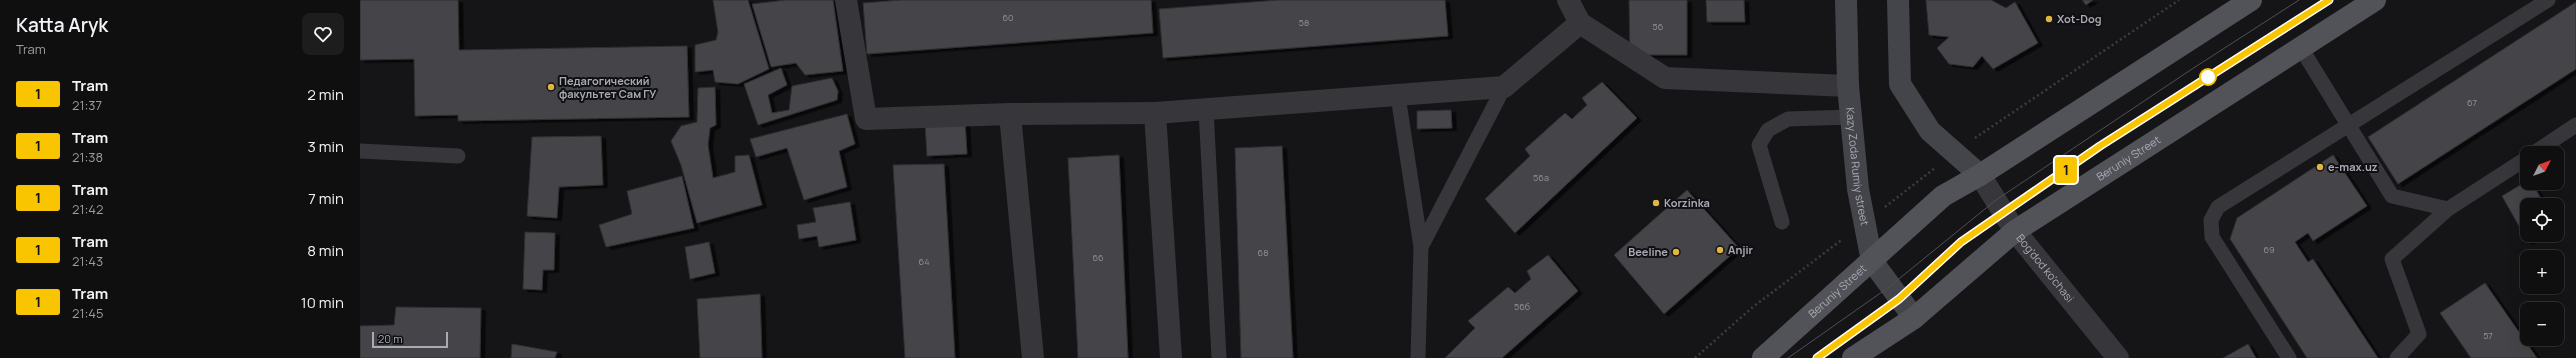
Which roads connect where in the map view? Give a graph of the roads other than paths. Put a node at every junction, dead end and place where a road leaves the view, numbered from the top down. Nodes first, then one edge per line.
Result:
1 (846, 0) edge
2 (1568, 0) edge
3 (1846, 0) edge
4 (1898, 0) edge
5 (2251, 0) edge
6 (2375, 0) edge
7 (2548, 0) edge
8 (1580, 23) junction
9 (2301, 48) junction
10 (1848, 86) junction
11 (1504, 87) junction
12 (1398, 96) junction
13 (1206, 109) junction
14 (1155, 113) junction
15 (1010, 114) junction
16 (1852, 117) junction
17 (2576, 125) edge
18 (2349, 126) junction
19 (2544, 146) edge
20 (360, 151) edge
21 (458, 156) dead end
22 (2520, 163) edge
23 (1980, 174) junction
24 (2448, 209) junction
25 (1782, 222) dead end
26 (2016, 231) junction
27 (1421, 247) junction
28 (1872, 261) junction
29 (1914, 318) junction
30 (1033, 358) edge
31 (1171, 358) edge
32 (1219, 358) edge
33 (1418, 358) edge
34 (1764, 358) edge
35 (1854, 358) edge
36 (2118, 358) edge
37 (2289, 358) edge
38 (2397, 358) edge

1 - 15 street
2 - 8 street
3 - 10 street, Kazy Zoda Rumiy street
4 - 23 street
5 - 23 main road, Beruniy Street
6 - 9 main road, Beruniy Street
7 - 18 lane
8 - 10 street
8 - 11 street
9 - 18 lane
9 - 26 main road, Beruniy Street
10 - 16 street, Kazy Zoda Rumiy street
11 - 12 street
11 - 27 lane
12 - 13 street
12 - 27 lane
13 - 14 street
13 - 32 lane
14 - 15 street
14 - 31 street
15 - 30 street
16 - 25 lane
16 - 28 street, Kazy Zoda Rumiy street
17 - 19 lane
18 - 24 lane
18 - 37 lane
20 - 21 lane
22 - 24 lane
23 - 26 street, Bog'dod ko'chasi
23 - 28 main road, Beruniy Street
24 - 38 lane
26 - 29 main road, Beruniy Street
26 - 36 street, Bog'dod ko'chasi
27 - 33 lane
28 - 29 street, Kazy Zoda Rumiy street
28 - 34 main road, Beruniy Street
29 - 35 main road, Beruniy Street

